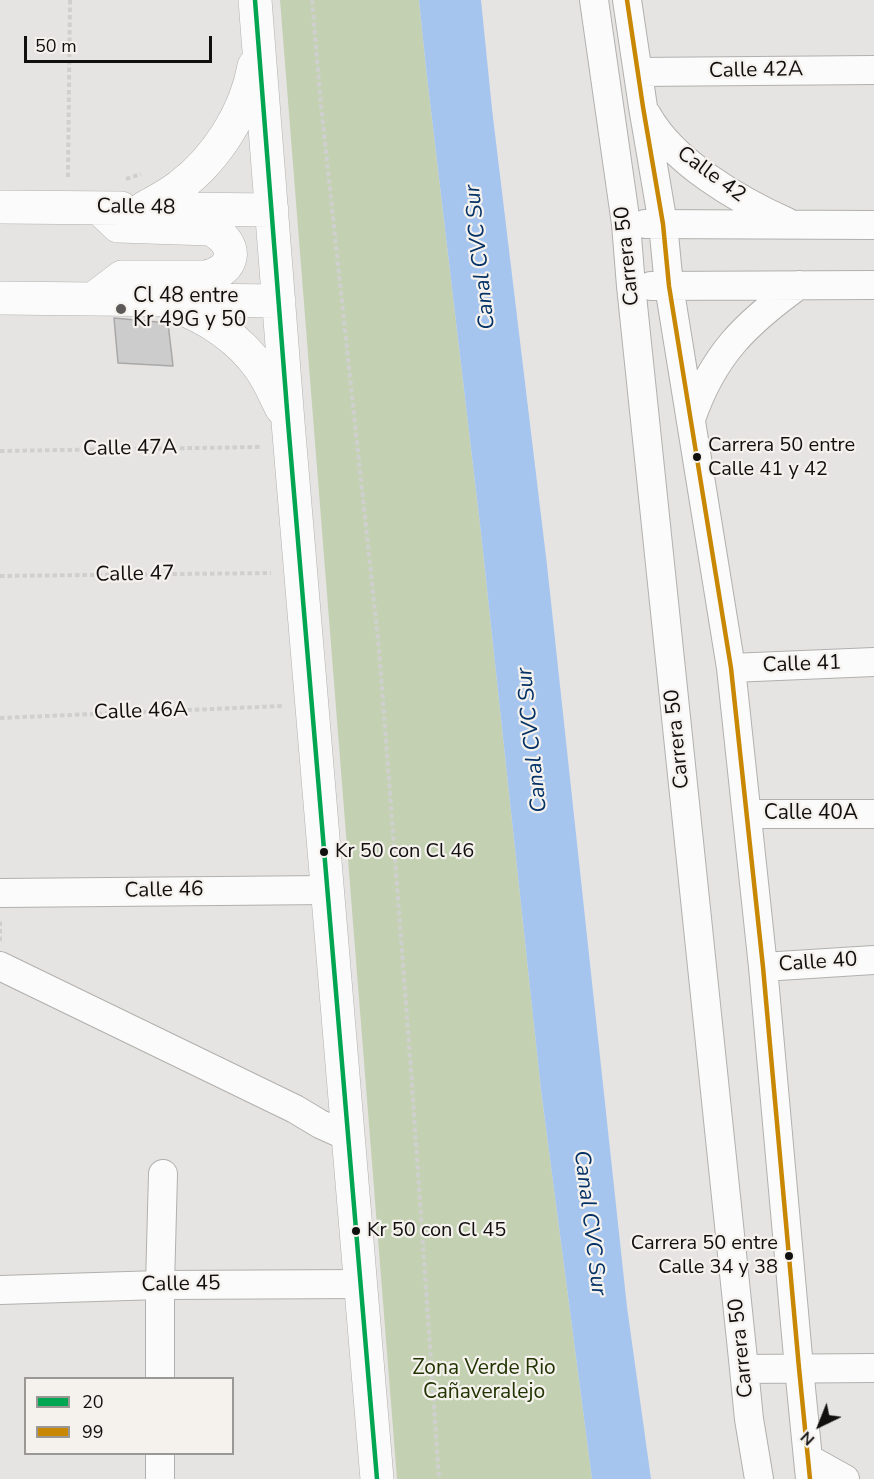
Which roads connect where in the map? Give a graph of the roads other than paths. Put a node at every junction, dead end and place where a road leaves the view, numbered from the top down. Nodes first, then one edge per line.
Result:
1 (255, 0) edge
2 (594, 0) edge
3 (627, 0) edge
4 (259, 41) junction
5 (874, 70) edge
6 (638, 72) junction
7 (643, 107) junction
8 (0, 207) edge
9 (99, 208) junction
10 (144, 208) junction
11 (272, 210) junction
12 (626, 224) junction
13 (663, 224) junction
14 (708, 224) junction
15 (794, 225) junction
16 (874, 225) edge
17 (799, 285) junction
18 (874, 285) edge
19 (631, 286) junction
20 (669, 286) junction
21 (710, 286) junction
22 (0, 298) edge
23 (93, 299) junction
24 (161, 300) junction
25 (279, 301) junction
26 (691, 419) junction
27 (288, 422) junction
28 (874, 662) edge
29 (731, 668) junction
30 (747, 814) junction
31 (874, 814) edge
32 (328, 890) junction
33 (0, 893) edge
34 (874, 960) edge
35 (0, 966) edge
36 (763, 967) junction
37 (349, 1137) junction
38 (163, 1174) dead end
39 (361, 1284) junction
40 (160, 1285) junction
41 (0, 1290) edge
42 (799, 1368) junction
43 (874, 1368) edge
44 (744, 1369) junction
45 (160, 1377) edge
46 (160, 1455) edge
47 (809, 1469) edge
48 (160, 1479) edge
49 (377, 1479) edge
50 (759, 1479) edge
51 (845, 1479) edge

1 - 4 street
2 - 12 street, Carrera 50
3 - 6 street, Carrera 50
4 - 10 street
4 - 11 street
5 - 6 street, Calle 42A
6 - 7 street, Carrera 50
7 - 13 street, Carrera 50
7 - 15 street, Calle 42
8 - 9 street, Calle 48
9 - 10 street, Calle 48
9 - 23 street
10 - 11 street, Calle 48
11 - 25 street
12 - 13 street, Calle 42
12 - 19 street, Carrera 50
13 - 14 street, Calle 42
13 - 20 street, Carrera 50
14 - 15 street, Calle 42
14 - 21 street
15 - 16 street, Calle 42
17 - 18 street
17 - 21 street
17 - 26 street
19 - 20 street
19 - 44 street, Carrera 50
20 - 21 street
20 - 26 street, Carrera 50
22 - 23 street
23 - 24 street
24 - 25 street
24 - 27 street
25 - 27 street
26 - 29 street, Carrera 50
27 - 32 street
28 - 29 street, Calle 41
29 - 30 street, Carrera 50
30 - 31 street, Calle 40A
30 - 36 street, Carrera 50
32 - 33 street, Calle 46
32 - 37 street
34 - 36 street, Calle 40
35 - 37 street
36 - 42 street, Carrera 50
37 - 39 street
38 - 40 street
39 - 40 street, Calle 45
39 - 49 street
40 - 41 street, Calle 45
40 - 45 street
42 - 43 street
42 - 44 street
42 - 47 street, Carrera 50
44 - 50 street, Carrera 50
46 - 48 street
47 - 51 street

